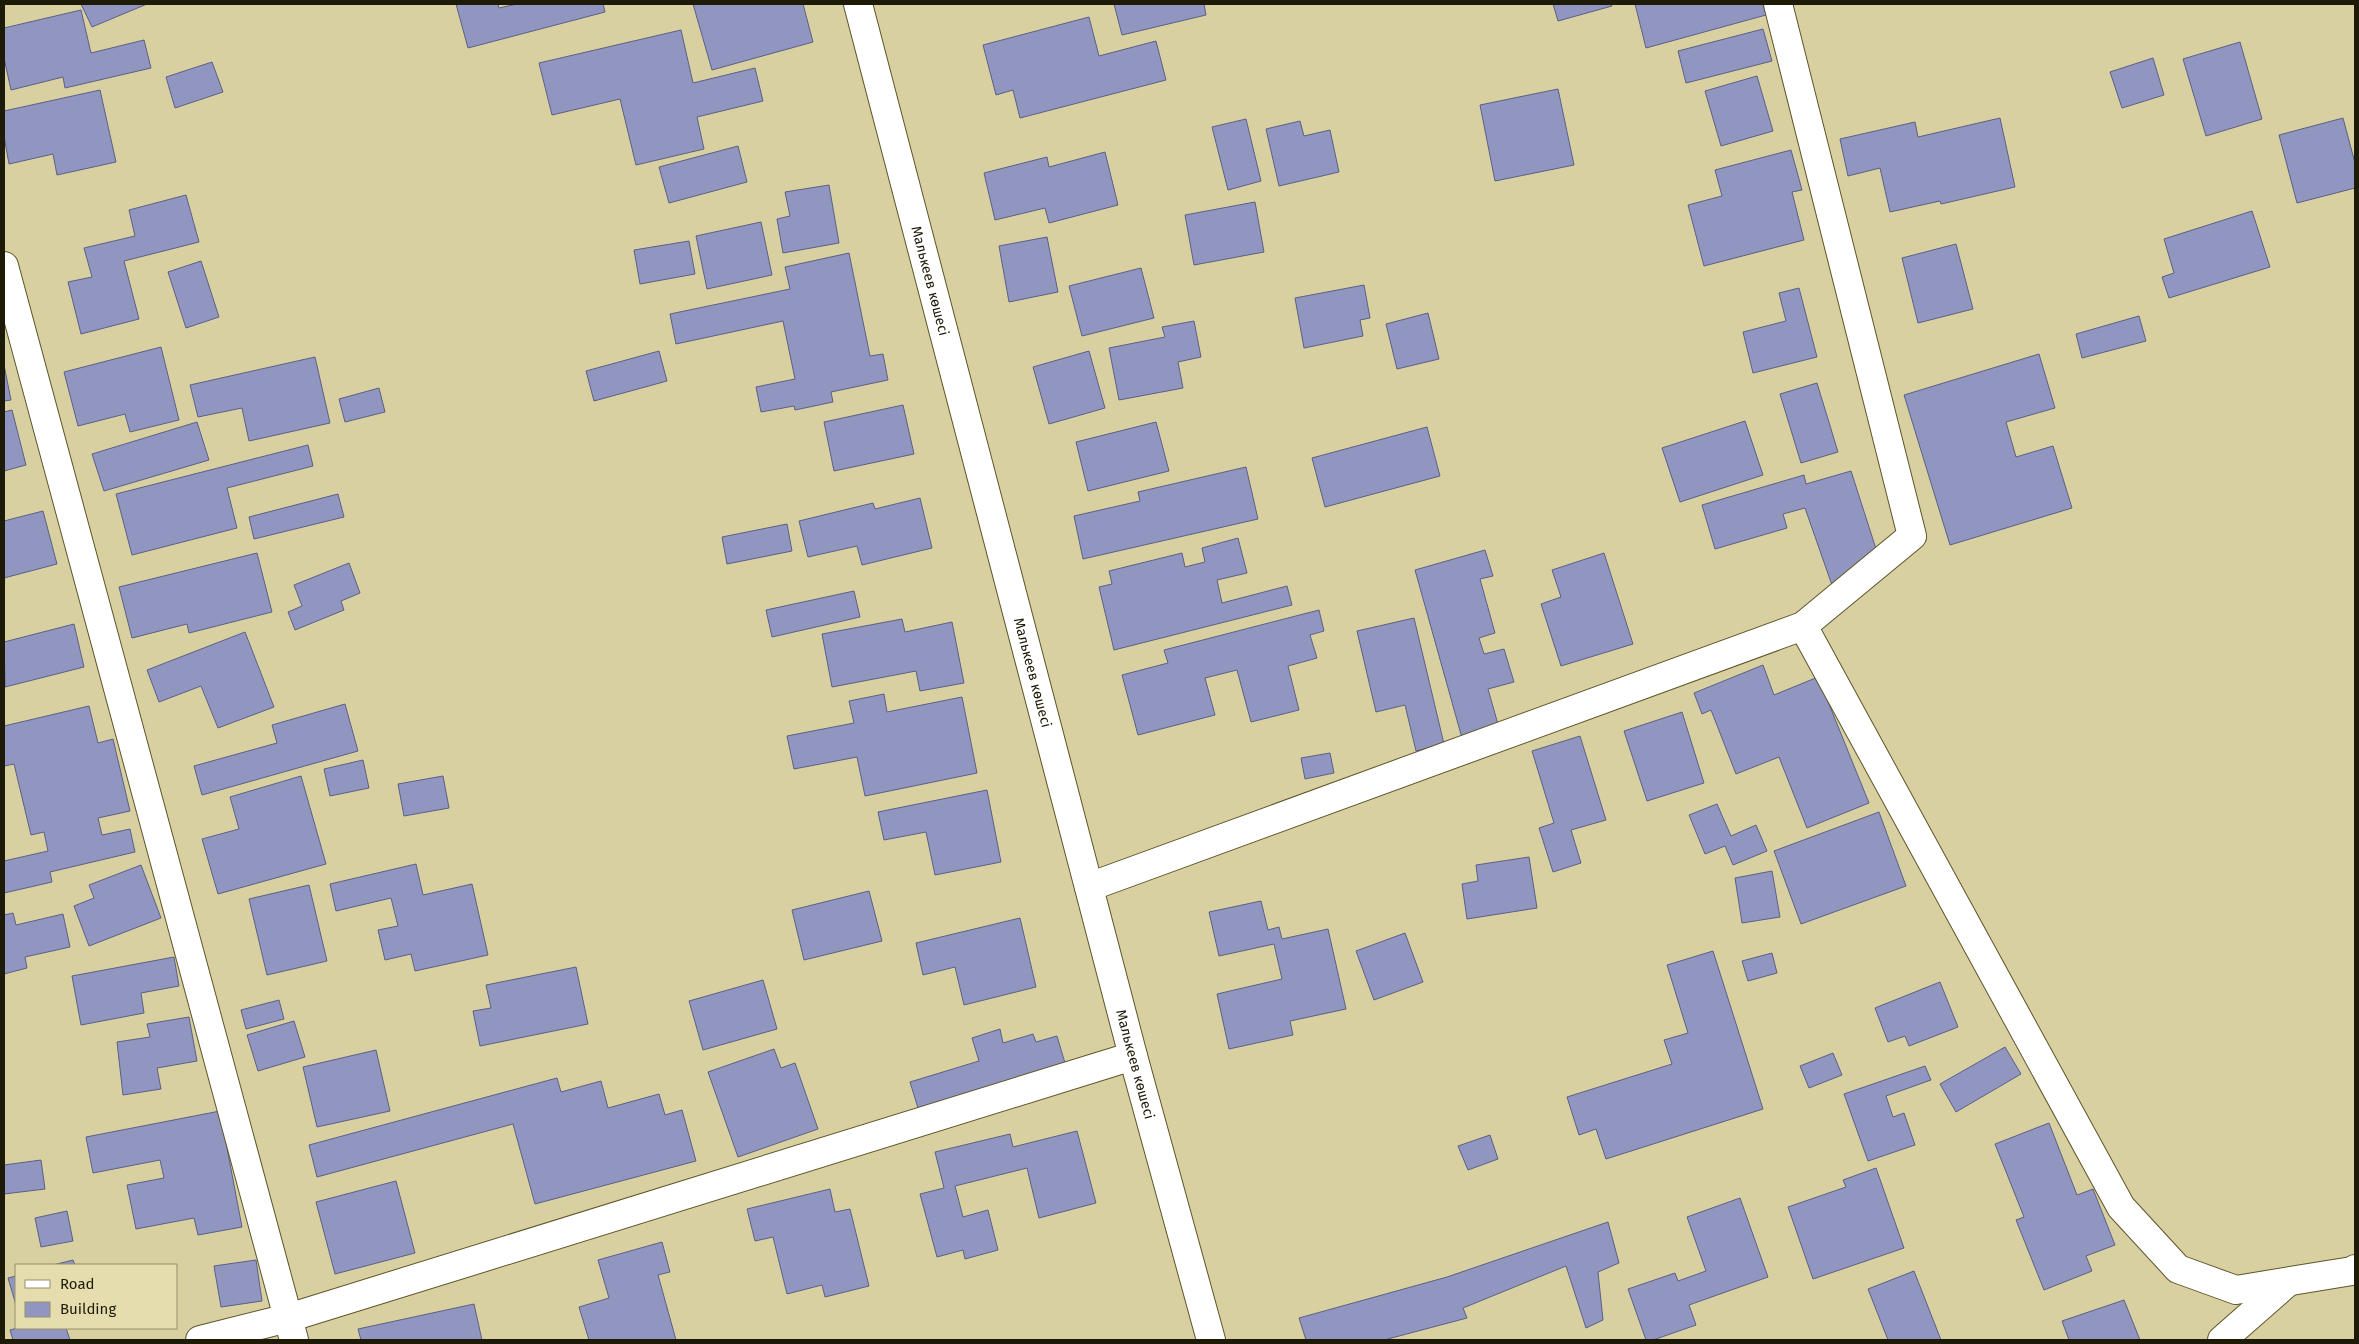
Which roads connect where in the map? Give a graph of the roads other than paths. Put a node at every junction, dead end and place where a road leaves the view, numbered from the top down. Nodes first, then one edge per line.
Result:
1 (858, 4) edge
2 (1778, 4) edge
3 (4, 266) edge
4 (1803, 626) junction
5 (1089, 888) junction
6 (1133, 1056) junction
7 (2355, 1269) edge
8 (2288, 1282) junction
9 (291, 1329) edge
10 (200, 1340) edge
11 (1211, 1340) edge
12 (2222, 1340) edge

1 - 5 street, Малькеев көшесі
2 - 4 street
3 - 9 street
4 - 5 street
4 - 8 street
5 - 6 street, Малькеев көшесі
6 - 9 street
6 - 11 street, Малькеев көшесі
7 - 8 street
8 - 12 street
9 - 10 street

